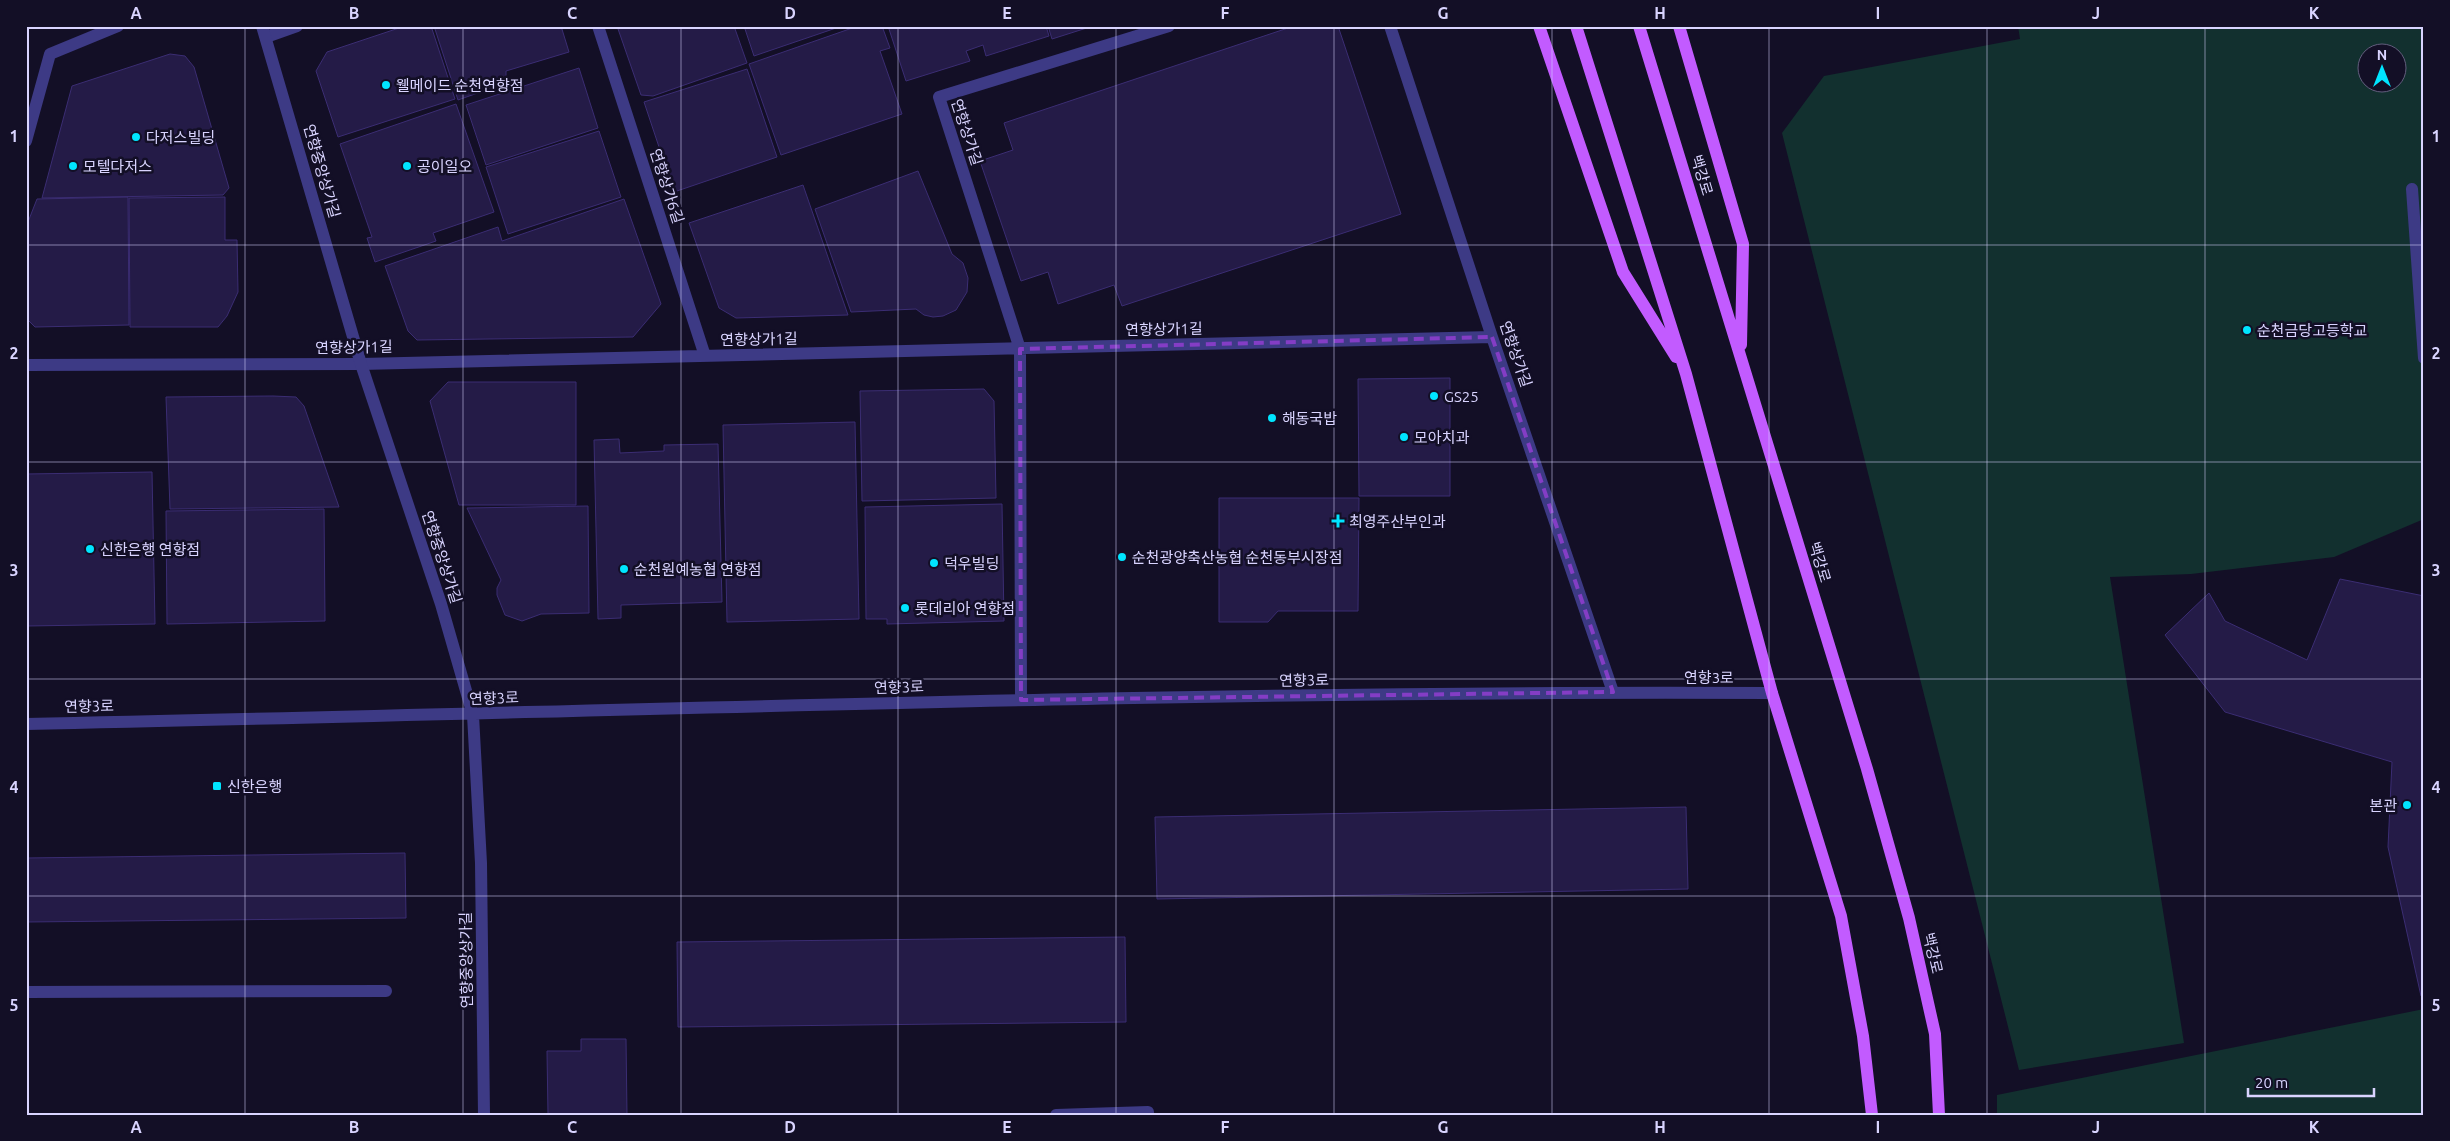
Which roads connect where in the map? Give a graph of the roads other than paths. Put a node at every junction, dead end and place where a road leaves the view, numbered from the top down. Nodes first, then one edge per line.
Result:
1 (118, 26) edge
2 (297, 26) edge
3 (598, 26) edge
4 (1168, 26) edge
5 (1390, 26) edge
6 (1539, 26) edge
7 (1576, 26) edge
8 (1639, 26) edge
9 (1679, 26) edge
10 (264, 32) edge
11 (26, 141) edge
12 (2412, 189) dead end
13 (1492, 337) junction
14 (1020, 349) junction
15 (706, 356) junction
16 (1740, 358) junction
17 (2424, 358) edge
18 (361, 364) junction
19 (26, 365) edge
20 (1686, 374) junction
21 (1613, 692) junction
22 (1772, 693) junction
23 (1021, 700) junction
24 (473, 715) junction
25 (26, 724) edge
26 (386, 991) dead end
27 (26, 992) edge
28 (484, 1115) edge
29 (1056, 1115) edge
30 (1148, 1115) edge
31 (1872, 1115) edge
32 (1940, 1115) edge

1 - 11 street
2 - 10 street
3 - 15 street, 연향상가6길
4 - 14 street, 연향상가길
5 - 13 street, 연향상가길
6 - 20 main road
7 - 20 main road
8 - 16 main road, 백강로
9 - 16 main road
10 - 18 street, 연향중앙상가길
12 - 17 street
13 - 14 street, 연향상가1길
13 - 21 street, 연향상가길
14 - 15 street, 연향상가1길
14 - 23 street
15 - 18 street, 연향상가1길
16 - 32 main road, 백강로
18 - 19 street, 연향상가1길
18 - 24 street, 연향중앙상가길
20 - 22 main road
21 - 22 street, 연향3로
21 - 23 street, 연향3로
22 - 31 main road
23 - 24 street, 연향3로
24 - 25 street, 연향3로
24 - 28 street, 연향중앙상가길
26 - 27 street
29 - 30 street

